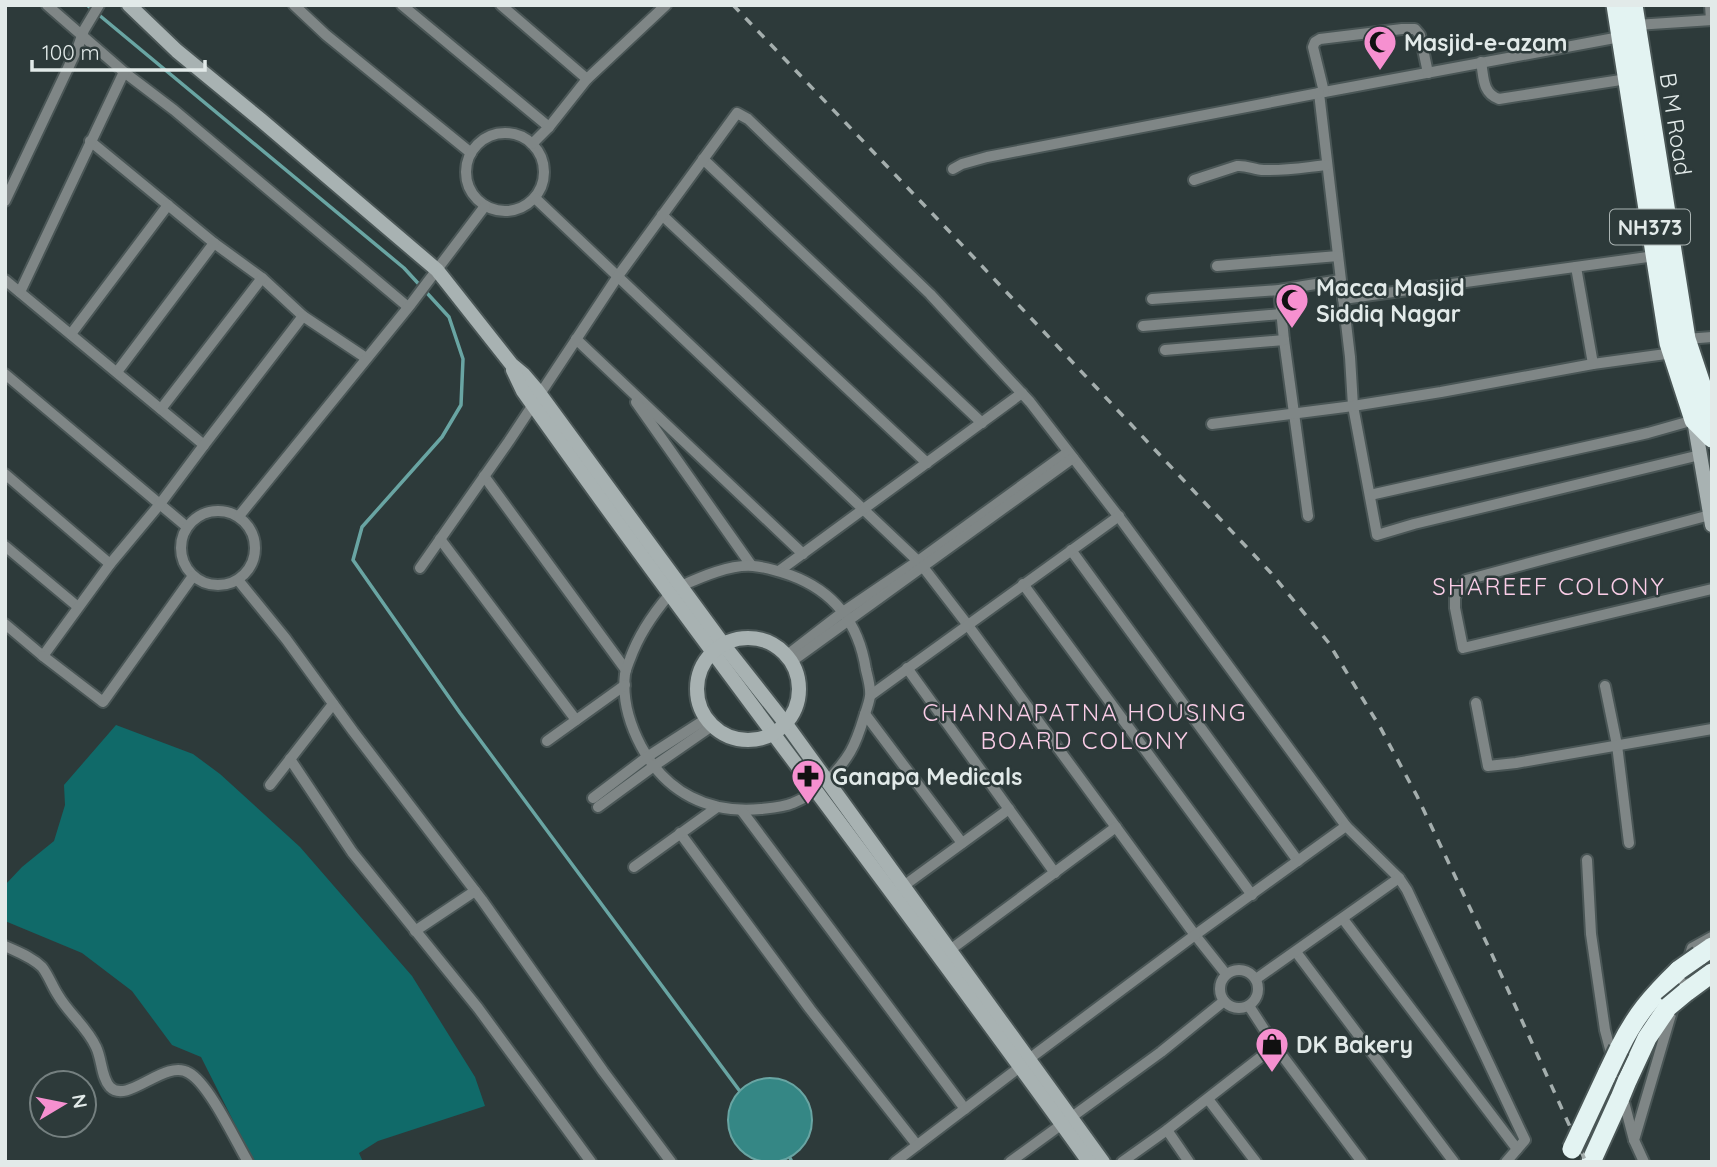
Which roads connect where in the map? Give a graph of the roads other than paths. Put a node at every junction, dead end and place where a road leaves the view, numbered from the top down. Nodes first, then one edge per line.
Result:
1 (47, 5) edge
2 (99, 5) edge
3 (129, 5) edge
4 (294, 5) edge
5 (402, 5) edge
6 (501, 5) edge
7 (666, 5) edge
8 (1616, 5) edge
9 (1710, 5) edge
10 (1635, 15) edge
11 (1711, 20) edge
12 (84, 33) junction
13 (1620, 37) junction
14 (1481, 62) junction
15 (124, 72) junction
16 (1427, 73) junction
17 (587, 79) junction
18 (1627, 79) junction
19 (1321, 92) junction
20 (549, 127) junction
21 (90, 141) junction
22 (532, 144) junction
23 (471, 153) junction
24 (703, 159) junction
25 (1327, 165) junction
26 (953, 169) dead end
27 (1194, 180) dead end
28 (535, 198) junction
29 (5, 201) edge
30 (167, 205) junction
31 (485, 206) junction
32 (662, 215) junction
33 (214, 243) junction
34 (1338, 256) junction
35 (1655, 256) junction
36 (1217, 266) dead end
37 (1576, 267) junction
38 (434, 274) junction
39 (618, 276) junction
40 (262, 278) junction
41 (5, 280) edge
42 (1340, 280) junction
43 (1279, 290) junction
44 (20, 292) junction
45 (1153, 299) dead end
46 (1343, 299) junction
47 (410, 306) junction
48 (1281, 314) junction
49 (303, 316) junction
50 (1143, 326) dead end
51 (71, 334) junction
52 (1712, 337) edge
53 (576, 339) junction
54 (1284, 340) junction
55 (1679, 346) junction
56 (1165, 350) dead end
57 (366, 358) junction
58 (1593, 364) junction
59 (117, 372) junction
60 (5, 374) edge
61 (621, 381) junction
62 (1022, 393) junction
63 (536, 400) junction
64 (1353, 406) junction
65 (161, 409) junction
66 (1294, 414) junction
67 (1703, 417) edge
68 (982, 422) junction
69 (1212, 424) dead end
70 (1712, 438) edge
71 (204, 445) junction
72 (1070, 455) junction
73 (1700, 456) junction
74 (927, 463) junction
75 (5, 474) edge
76 (484, 476) junction
77 (1370, 495) junction
78 (160, 504) junction
79 (864, 509) junction
80 (239, 516) junction
81 (1119, 516) junction
82 (1308, 516) dead end
83 (1711, 520) edge
84 (187, 527) junction
85 (440, 538) junction
86 (5, 546) edge
87 (1071, 550) junction
88 (803, 554) junction
89 (110, 564) junction
90 (920, 564) junction
91 (751, 565) junction
92 (420, 568) dead end
93 (779, 571) junction
94 (193, 576) junction
95 (238, 580) junction
96 (1023, 584) junction
97 (1712, 589) edge
98 (675, 591) junction
99 (78, 607) junction
100 (846, 616) junction
101 (5, 624) edge
102 (967, 624) junction
103 (718, 648) junction
104 (43, 656) junction
105 (789, 659) junction
106 (907, 668) junction
107 (626, 670) junction
108 (625, 685) junction
109 (1605, 686) dead end
110 (871, 695) junction
111 (333, 704) junction
112 (1476, 704) dead end
113 (865, 714) junction
114 (576, 720) junction
115 (709, 723) junction
116 (786, 724) junction
117 (1712, 729) edge
118 (774, 734) junction
119 (547, 741) dead end
120 (1617, 745) junction
121 (290, 760) junction
122 (651, 762) junction
123 (270, 785) dead end
124 (822, 786) junction
125 (596, 803) dead end
126 (716, 808) junction
127 (1009, 809) junction
128 (742, 811) junction
129 (1346, 826) junction
130 (1116, 827) junction
131 (680, 833) junction
132 (962, 844) junction
133 (1629, 844) dead end
134 (1587, 860) dead end
135 (1298, 861) junction
136 (634, 867) dead end
137 (1055, 873) junction
138 (1399, 878) junction
139 (898, 890) junction
140 (475, 891) junction
141 (1252, 895) junction
142 (1343, 919) junction
143 (415, 931) junction
144 (1195, 935) junction
145 (1712, 937) edge
146 (5, 946) edge
147 (950, 950) junction
148 (1296, 952) junction
149 (1705, 952) edge
150 (1712, 973) edge
151 (1226, 974) junction
152 (1256, 979) junction
153 (1224, 1002) junction
154 (1249, 1006) junction
155 (1275, 1046) junction
156 (1025, 1063) junction
157 (1208, 1099) junction
158 (965, 1109) junction
159 (1066, 1121) junction
160 (1167, 1130) junction
161 (1634, 1140) junction
162 (917, 1145) junction
163 (1573, 1148) edge
164 (1517, 1149) junction
165 (1591, 1160) edge
166 (248, 1162) edge
167 (591, 1162) edge
168 (671, 1162) edge
169 (895, 1162) edge
170 (1010, 1162) edge
171 (1088, 1162) edge
172 (1103, 1162) edge
173 (1122, 1162) edge
174 (1189, 1162) edge
175 (1256, 1162) edge
176 (1362, 1162) edge
177 (1454, 1162) edge
178 (1506, 1162) edge
179 (1644, 1162) edge

1 - 12 street
2 - 12 street
3 - 38 street
4 - 23 street
5 - 20 street
6 - 17 street
7 - 17 street
8 - 13 highway, NH373
9 - 11 street
10 - 11 street
10 - 55 highway, B M Road / NH373
12 - 15 street
12 - 29 street
13 - 14 street
13 - 18 highway, NH373
14 - 16 street
14 - 18 street
15 - 21 street
15 - 47 street
16 - 19 street
16 - 19 street
17 - 20 street
18 - 35 highway, NH373
19 - 25 street
19 - 26 street
20 - 22 street
21 - 30 street
21 - 44 street
22 - 23 street
22 - 28 street
23 - 31 street
24 - 32 street
24 - 62 street
24 - 68 street
25 - 27 street
25 - 34 street
28 - 31 street
28 - 39 street
30 - 33 street
30 - 51 street
31 - 38 street
32 - 39 street
32 - 74 street
33 - 40 street
33 - 59 street
34 - 36 street
34 - 42 street
35 - 37 street
35 - 55 highway, NH373
37 - 46 street
37 - 58 street
38 - 47 street
38 - 63 street
39 - 53 street
39 - 79 street
40 - 49 street
40 - 65 street
41 - 44 street
42 - 43 street
42 - 46 street
43 - 45 street
43 - 48 street
44 - 51 street
46 - 64 street
47 - 57 street
48 - 50 street
48 - 54 street
49 - 57 street
49 - 71 street
51 - 59 street
52 - 55 street
53 - 61 street
53 - 63 street
54 - 56 street
54 - 66 street
55 - 58 street
55 - 67 highway, B M Road / NH373
57 - 80 street
58 - 64 street
59 - 65 street
60 - 78 street
61 - 88 street
61 - 91 street
62 - 68 street
62 - 72 street
63 - 76 street
63 - 98 street
64 - 66 street
64 - 77 street
65 - 71 street
66 - 69 street
66 - 82 street
67 - 70 highway, NH373
67 - 73 street
67 - 77 street
68 - 74 street
71 - 78 street
72 - 81 street
72 - 90 street
73 - 77 street
73 - 83 street
74 - 79 street
75 - 89 street
76 - 85 street
76 - 107 street
78 - 84 street
78 - 89 street
79 - 88 street
79 - 90 street
80 - 84 street
80 - 95 street
81 - 87 street
81 - 129 street
83 - 97 street
84 - 94 street
85 - 92 street
85 - 114 street
86 - 99 street
87 - 96 street
87 - 135 street
88 - 93 street
89 - 99 street
90 - 100 street
90 - 102 street
91 - 93 street
91 - 98 street
93 - 100 street
94 - 95 street
94 - 104 street
95 - 111 street
96 - 102 street
96 - 141 street
98 - 103 street
98 - 107 street
99 - 104 street
100 - 105 street
100 - 110 street
101 - 104 street
102 - 106 street
102 - 130 street
103 - 105 street
103 - 115 street
103 - 116 street
103 - 118 street
105 - 116 street
106 - 110 street
106 - 127 street
107 - 108 street
108 - 114 street
108 - 122 street
109 - 120 street
110 - 113 street
111 - 121 street
111 - 140 street
112 - 120 street
113 - 124 street
113 - 132 street
114 - 119 street
115 - 118 street
115 - 122 street
116 - 118 street
116 - 124 street
117 - 120 street
118 - 124 street
120 - 133 street
121 - 123 street
121 - 143 street
122 - 125 street
122 - 126 street
124 - 128 street
124 - 139 street
126 - 128 street
126 - 131 street
127 - 132 street
127 - 137 street
128 - 158 street
129 - 135 street
129 - 138 street
130 - 137 street
130 - 144 street
131 - 136 street
131 - 162 street
132 - 139 street
134 - 161 street
135 - 141 street
137 - 147 street
138 - 142 street
138 - 164 street
139 - 147 street
139 - 156 street
140 - 143 street
140 - 168 street
141 - 144 street
142 - 148 street
142 - 164 street
143 - 167 street
144 - 151 street
144 - 156 street
145 - 161 street
146 - 166 street
147 - 156 street
148 - 152 street
148 - 177 street
149 - 163 highway, bridge
150 - 165 highway, bridge
151 - 152 street
151 - 153 street
152 - 154 street
153 - 154 street
153 - 159 street
154 - 155 street
155 - 157 street
155 - 176 street
156 - 158 street
156 - 159 street
157 - 160 street
157 - 175 street
158 - 162 street
159 - 170 street
159 - 171 street
159 - 172 street
160 - 173 street
160 - 174 street
161 - 179 street
162 - 169 street
164 - 178 street

